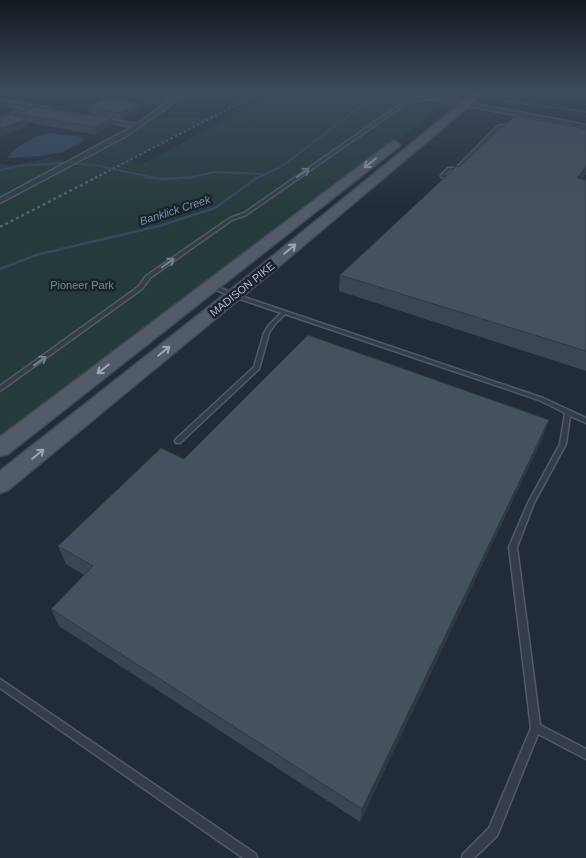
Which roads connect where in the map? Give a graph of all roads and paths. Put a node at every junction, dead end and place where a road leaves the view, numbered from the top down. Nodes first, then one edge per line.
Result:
1 (130, 131) edge
2 (364, 131) edge
3 (423, 131) edge
4 (494, 131) edge
5 (405, 136) dead end
6 (457, 169) edge
7 (0, 201) edge
8 (211, 286) junction
9 (233, 295) junction
10 (285, 312) junction
11 (0, 389) edge
12 (568, 412) junction
13 (586, 421) edge
14 (178, 441) dead end
15 (0, 448) edge
16 (0, 484) edge
17 (0, 682) edge
18 (536, 728) junction
19 (586, 754) edge
20 (252, 858) edge
21 (468, 858) edge

1 - 7 street
11 -> 2 lane
9 -> 3 main road, MADISON PIKE
4 - 6 lane
5 -> 8 main road, MADISON PIKE
8 - 9 lane
8 -> 15 main road, MADISON PIKE
9 - 10 lane
16 -> 9 main road, MADISON PIKE
10 - 12 lane
10 - 14 lane
12 - 13 lane
12 - 18 lane
17 - 20 lane
18 - 19 lane
18 - 21 lane

